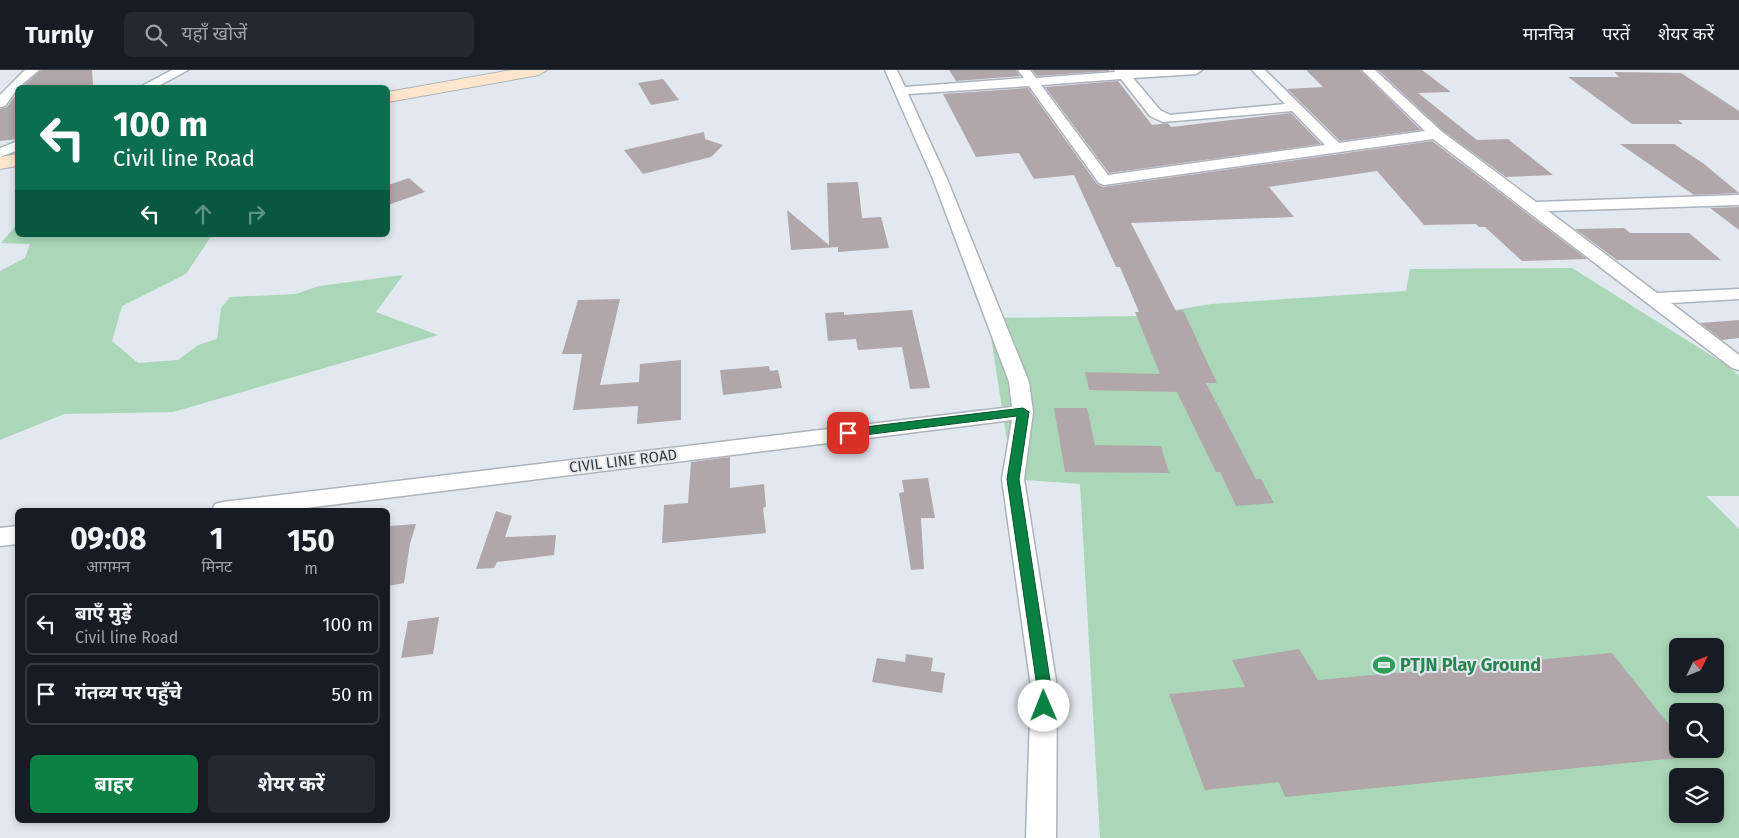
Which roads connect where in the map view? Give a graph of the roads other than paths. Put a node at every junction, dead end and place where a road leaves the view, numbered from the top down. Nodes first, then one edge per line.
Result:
1 (33, 70) edge
2 (182, 70) edge
3 (495, 70) edge
4 (539, 70) edge
5 (891, 70) edge
6 (1196, 70) edge
7 (1258, 70) edge
8 (1368, 70) edge
9 (1122, 72) edge
10 (1028, 75) edge
11 (150, 85) edge
12 (6, 88) edge
13 (390, 89) edge
14 (901, 91) junction
15 (390, 97) edge
16 (0, 103) edge
17 (1295, 107) junction
18 (1436, 134) junction
19 (15, 146) edge
20 (1336, 148) junction
21 (15, 152) edge
22 (0, 154) edge
23 (15, 160) edge
24 (0, 163) edge
25 (1739, 200) edge
26 (1530, 207) junction
27 (1739, 294) edge
28 (1654, 299) junction
29 (1739, 364) edge
30 (1023, 412) junction
31 (239, 508) edge
32 (15, 536) edge
33 (0, 538) edge
34 (1041, 838) edge

1 - 12 street
2 - 11 street
3 - 13 main road
4 - 15 main road
5 - 14 street
6 - 9 street
7 - 17 street
8 - 18 street
9 - 10 street
9 - 17 street
10 - 14 street
10 - 20 street
12 - 16 street
14 - 30 street
17 - 20 street
18 - 20 street
18 - 26 street
19 - 22 street
21 - 22 main road
23 - 24 main road
25 - 26 street
26 - 28 street
27 - 28 street
28 - 29 street
30 - 31 street, CIVIL LINE ROAD
30 - 34 street
32 - 33 street

